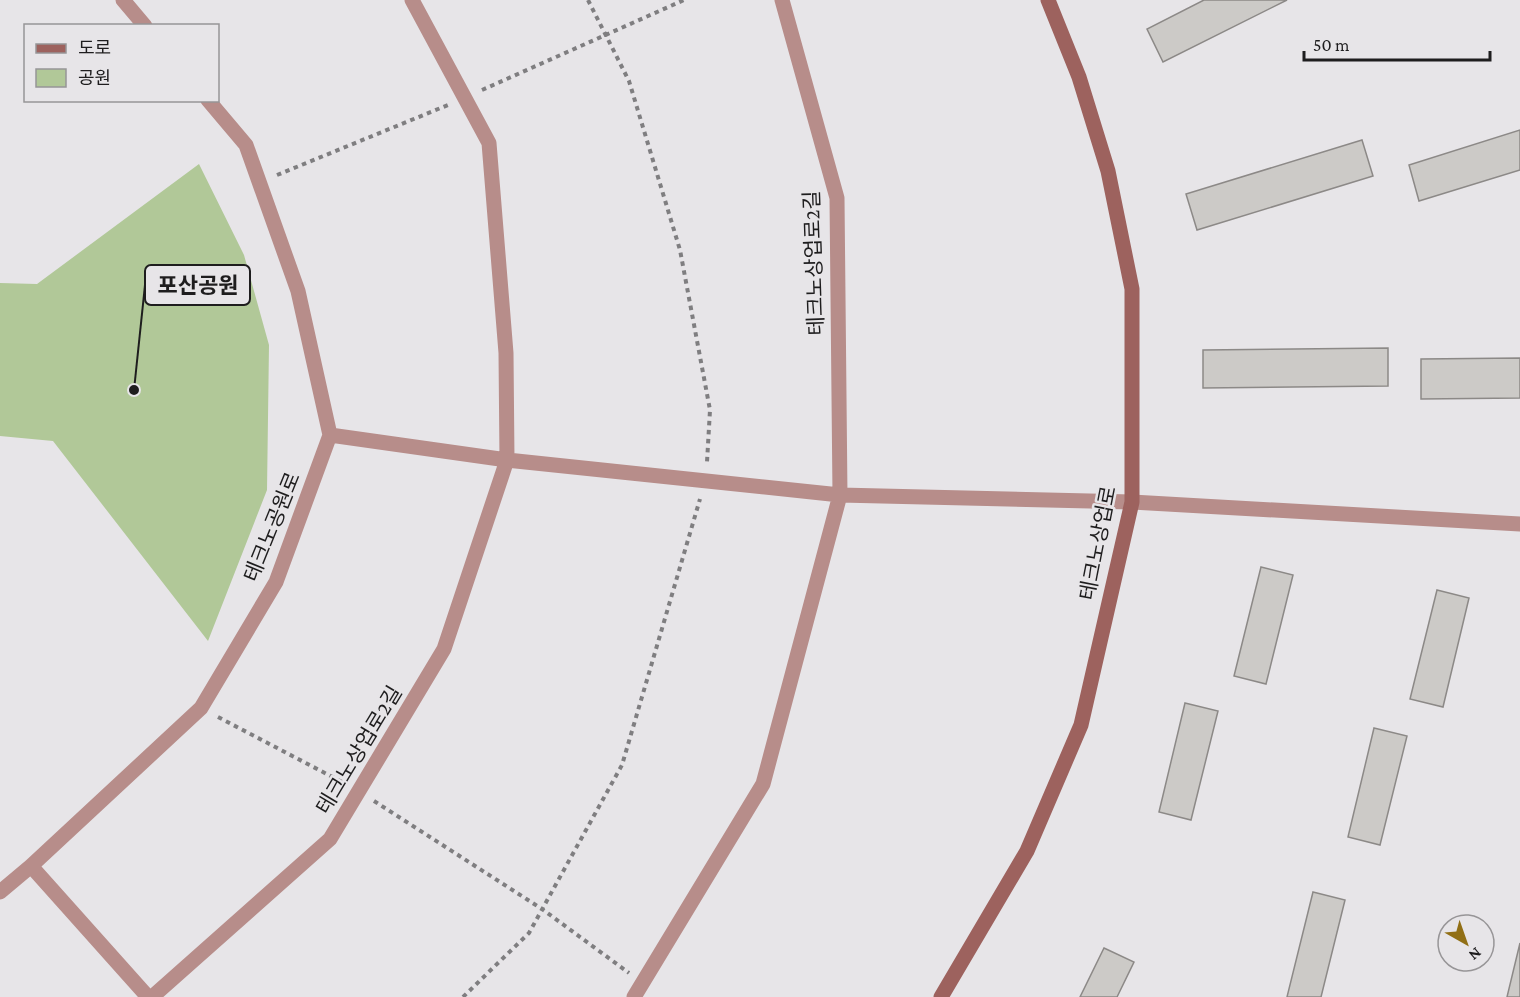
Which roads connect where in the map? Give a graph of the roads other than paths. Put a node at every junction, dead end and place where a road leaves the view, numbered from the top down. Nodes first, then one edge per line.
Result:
1 (123, 0) edge
2 (412, 0) edge
3 (782, 0) edge
4 (1048, 0) edge
5 (142, 24) edge
6 (210, 102) edge
7 (330, 435) junction
8 (507, 460) junction
9 (840, 495) junction
10 (1132, 502) junction
11 (1520, 524) edge
12 (31, 866) junction
13 (0, 892) edge
14 (150, 997) edge
15 (634, 997) edge
16 (940, 997) edge

1 - 5 street
2 - 8 street, 테크노상업로2길
3 - 9 street, 테크노상업로2길
4 - 10 street, 테크노상업로
6 - 7 street
7 - 8 street
7 - 12 street, 테크노공원로
8 - 9 street
8 - 14 street, 테크노상업로2길
9 - 10 street
9 - 15 street, 테크노상업로2길
10 - 11 street
10 - 16 street, 테크노상업로
12 - 13 street, 테크노공원로
12 - 14 street

